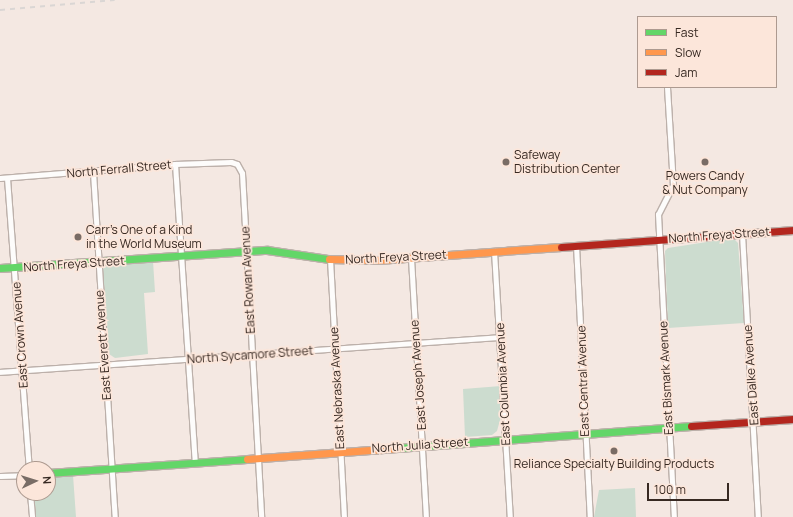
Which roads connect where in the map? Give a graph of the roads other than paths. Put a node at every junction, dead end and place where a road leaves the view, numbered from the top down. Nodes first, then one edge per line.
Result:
1 (668, 88) edge
2 (175, 164) junction
3 (237, 164) joint
4 (93, 172) junction
5 (0, 178) edge
6 (7, 178) junction
7 (793, 230) edge
8 (742, 234) junction
9 (660, 239) junction
10 (576, 245) junction
11 (494, 250) junction
12 (246, 251) junction
13 (182, 256) junction
14 (411, 258) junction
15 (330, 259) junction
16 (98, 263) junction
17 (0, 268) edge
18 (16, 268) junction
19 (500, 337) junction
20 (416, 343) junction
21 (335, 348) junction
22 (253, 355) junction
23 (189, 359) junction
24 (104, 366) junction
25 (22, 370) junction
26 (0, 372) edge
27 (793, 419) edge
28 (754, 422) junction
29 (668, 428) junction
30 (585, 434) junction
31 (506, 440) junction
32 (423, 445) junction
33 (340, 451) junction
34 (257, 459) junction
35 (28, 461) edge
36 (195, 462) junction
37 (112, 468) junction
38 (56, 472) edge
39 (16, 475) edge
40 (0, 476) edge
41 (31, 501) edge
42 (32, 517) edge
43 (115, 517) edge
44 (261, 517) edge
45 (344, 517) edge
46 (426, 517) edge
47 (510, 517) edge
48 (590, 517) edge
49 (674, 517) edge
50 (758, 517) edge

1 - 9 street, East Bismark Avenue
2 - 3 street, North Ferrall Street
2 - 4 street, North Ferrall Street
2 - 13 street
3 - 12 street, East Rowan Avenue
4 - 6 street, North Ferrall Street
4 - 16 street, East Everett Avenue
5 - 6 street, North Ferrall Street
6 - 18 street, East Crown Avenue
7 - 8 street, North Freya Street
8 - 9 street, North Freya Street
8 - 28 street, East Dalke Avenue
9 - 10 street, North Freya Street
9 - 29 street, East Bismark Avenue
10 - 11 street, North Freya Street
10 - 30 street, East Central Avenue
11 - 14 street, North Freya Street
11 - 19 street, East Columbia Avenue
12 - 13 street, North Freya Street
12 - 15 street, North Freya Street
12 - 22 street, East Rowan Avenue
13 - 16 street, North Freya Street
13 - 23 street
14 - 15 street, North Freya Street
14 - 20 street, East Joseph Avenue
15 - 21 street, East Nebraska Avenue
16 - 18 street, North Freya Street
16 - 24 street, East Everett Avenue
17 - 18 street, North Freya Street
18 - 25 street, East Crown Avenue
19 - 20 street, North Sycamore Street
19 - 31 street, East Columbia Avenue
20 - 21 street, North Sycamore Street
20 - 32 street, East Joseph Avenue
21 - 22 street, North Sycamore Street
21 - 33 street, East Nebraska Avenue
22 - 23 street, North Sycamore Street
22 - 34 street, East Rowan Avenue
23 - 24 street, North Sycamore Street
23 - 36 street
24 - 25 street, North Sycamore Street
24 - 37 street, East Everett Avenue
25 - 26 street, North Sycamore Street
25 - 35 street, East Crown Avenue
27 - 28 street, North Julia Street
28 - 29 street, North Julia Street
28 - 50 street, East Dalke Avenue
29 - 30 street, North Julia Street
29 - 49 street, East Bismark Avenue
30 - 31 street, North Julia Street
30 - 48 street, East Central Avenue
31 - 32 street, North Julia Street
31 - 47 street, East Columbia Avenue
32 - 33 street, North Julia Street
32 - 46 street, East Joseph Avenue
33 - 34 street, North Julia Street
33 - 45 street, East Nebraska Avenue
34 - 36 street, North Julia Street
34 - 44 street, East Rowan Avenue
36 - 37 street, North Julia Street
37 - 38 street, North Julia Street
37 - 43 street, East Everett Avenue
39 - 40 street
41 - 42 street

